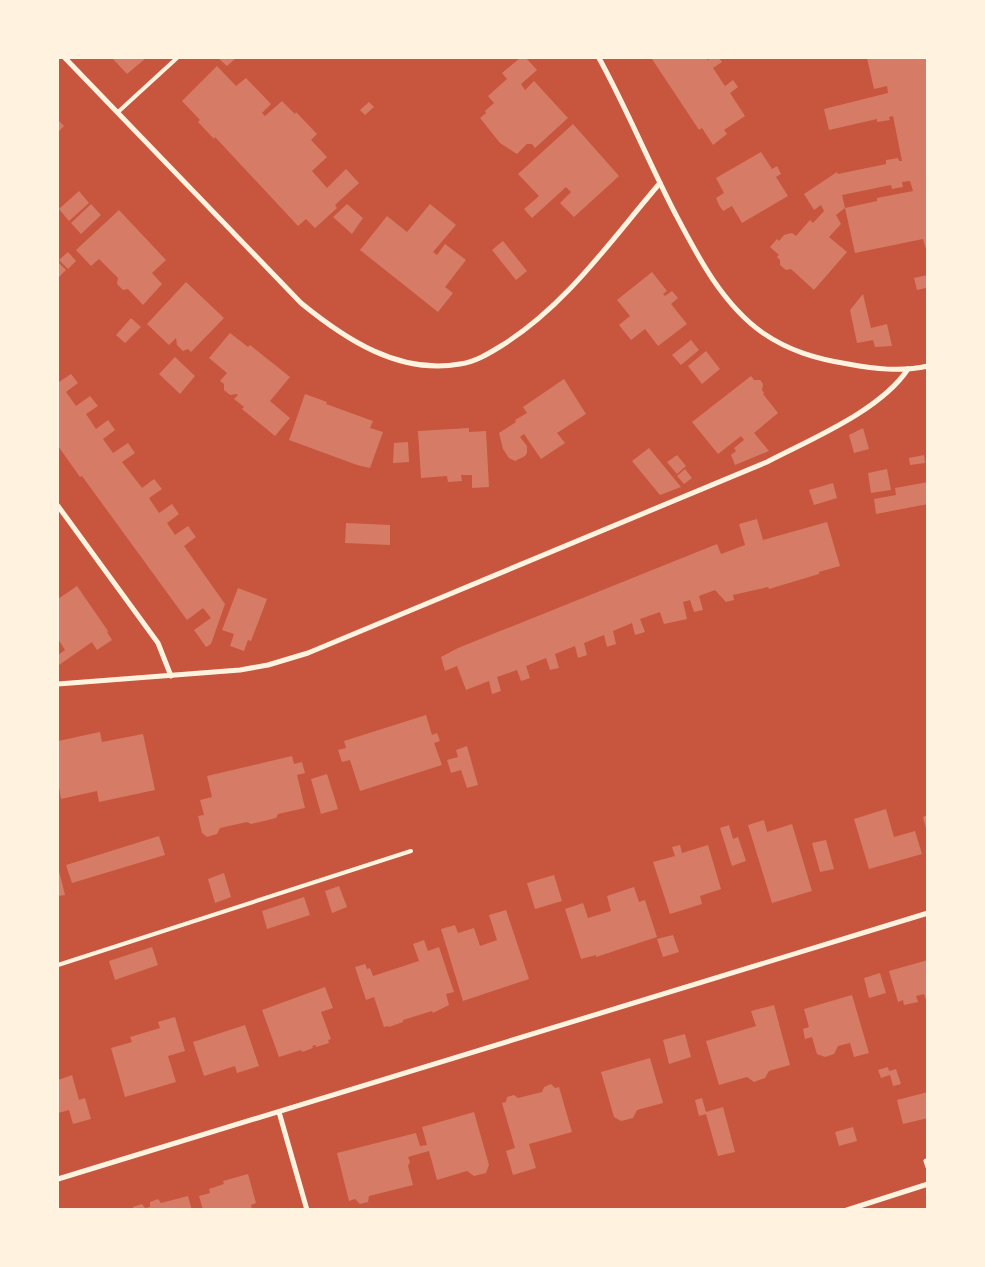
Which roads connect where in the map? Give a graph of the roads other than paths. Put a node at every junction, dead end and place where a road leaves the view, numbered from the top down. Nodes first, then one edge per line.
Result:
1 (64, 58) edge
2 (177, 58) edge
3 (599, 58) edge
4 (118, 112) junction
5 (660, 183) junction
6 (928, 366) edge
7 (908, 369) junction
8 (58, 506) edge
9 (171, 676) junction
10 (58, 684) edge
11 (411, 851) dead end
12 (928, 913) edge
13 (58, 965) edge
14 (279, 1112) junction
15 (58, 1179) edge
16 (928, 1184) edge
17 (307, 1210) edge
18 (847, 1210) edge

1 - 4 street
2 - 4 lane
3 - 5 street
4 - 5 street
5 - 7 street
6 - 7 street
7 - 9 street
8 - 9 street
9 - 10 street
11 - 13 lane
12 - 14 street
14 - 15 street
14 - 17 street
16 - 18 street

